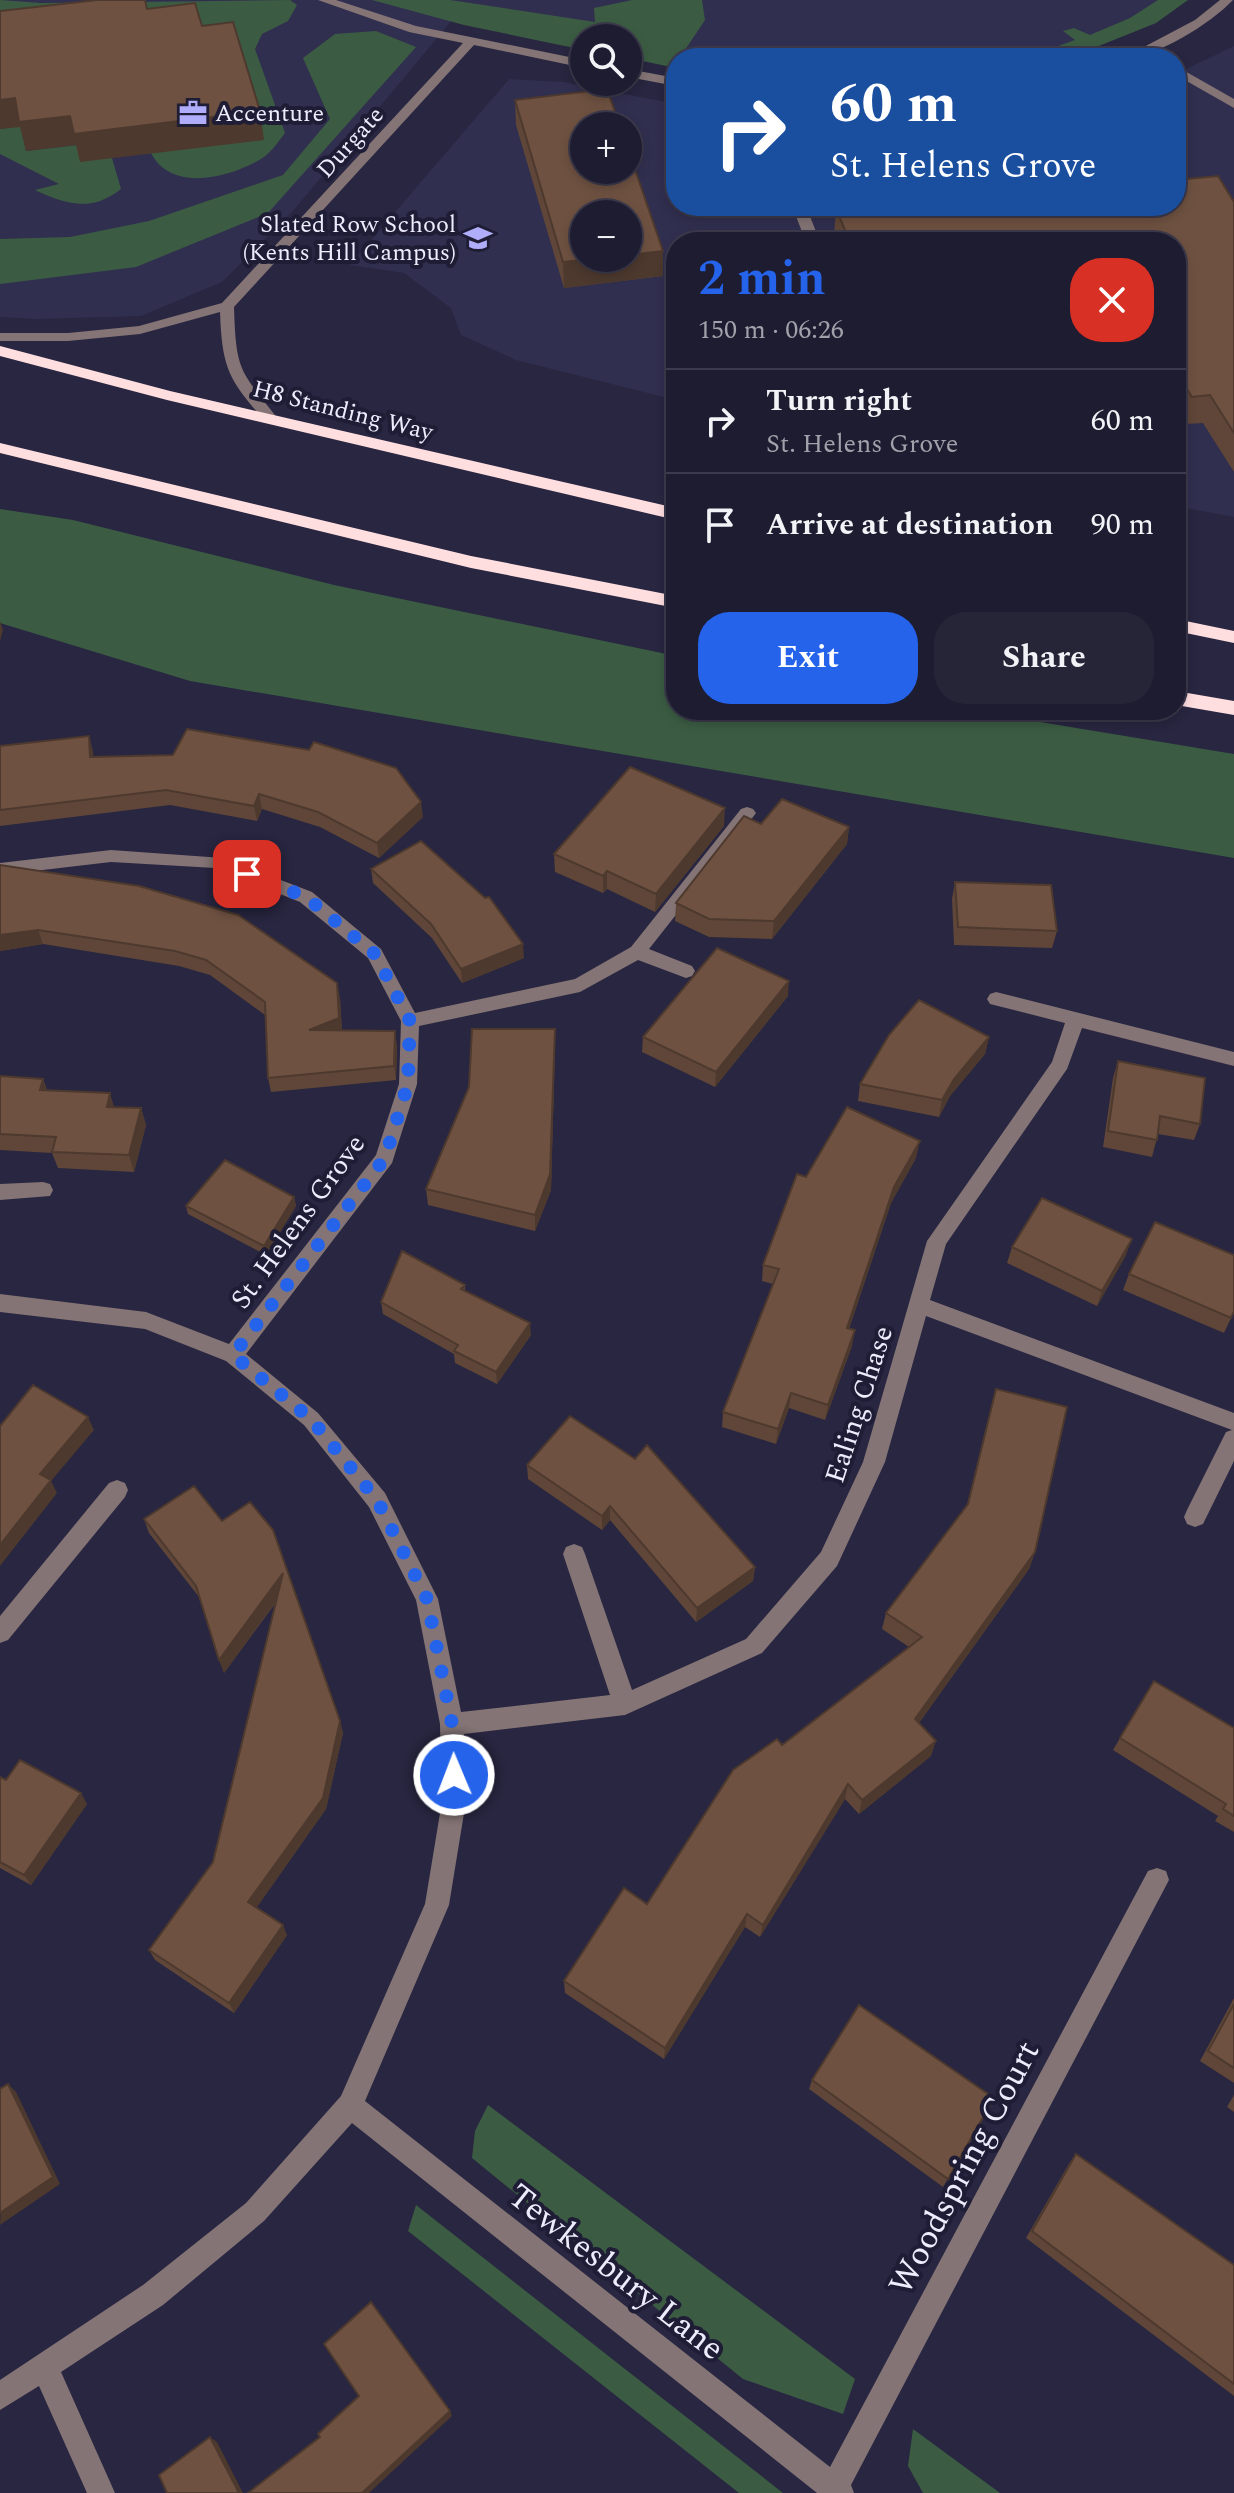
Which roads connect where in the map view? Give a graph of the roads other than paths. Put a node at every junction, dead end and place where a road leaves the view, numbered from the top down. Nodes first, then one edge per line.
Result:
1 (324, 0) edge
2 (1227, 0) edge
3 (471, 41) junction
4 (1161, 48) edge
5 (570, 61) edge
6 (642, 76) edge
7 (1186, 76) edge
8 (666, 80) edge
9 (1234, 104) edge
10 (227, 306) junction
11 (0, 337) edge
12 (0, 351) edge
13 (272, 420) junction
14 (2, 449) edge
15 (666, 512) edge
16 (666, 600) edge
17 (1186, 627) edge
18 (1234, 637) edge
19 (1186, 700) edge
20 (1234, 708) edge
21 (747, 813) edge
22 (0, 869) edge
23 (637, 952) junction
24 (686, 971) dead end
25 (996, 999) dead end
26 (1076, 1020) junction
27 (410, 1021) junction
28 (1234, 1059) edge
29 (43, 1190) dead end
30 (0, 1192) edge
31 (0, 1303) edge
32 (920, 1305) junction
33 (233, 1355) junction
34 (1234, 1422) edge
35 (1234, 1439) edge
36 (117, 1490) dead end
37 (1195, 1517) dead end
38 (574, 1554) dead end
39 (0, 1633) edge
40 (625, 1704) junction
41 (452, 1724) junction
42 (1157, 1880) dead end
43 (350, 2105) junction
44 (45, 2367) junction
45 (0, 2396) edge
46 (837, 2491) edge
47 (101, 2493) edge

1 - 3 street
2 - 4 street
3 - 5 street
3 - 10 street, Durgate
6 - 8 street
7 - 9 street
10 - 11 street
10 - 13 street
12 - 13 highway, H8 Standing Way
13 - 15 highway, H8 Standing Way
14 - 16 highway
17 - 18 highway
19 - 20 highway
21 - 23 street
22 - 27 street, St. Helens Grove
23 - 24 street
23 - 27 street
25 - 26 street
26 - 28 street
26 - 32 street, Ealing Chase
27 - 33 street, St. Helens Grove
29 - 30 street
31 - 33 street
32 - 34 street
32 - 40 street, Ealing Chase
33 - 41 street
35 - 37 street
36 - 39 street
38 - 40 street
40 - 41 street, Ealing Chase
41 - 43 street
42 - 46 street, Woodspring Court
43 - 44 street
43 - 46 street, Tewkesbury Lane
44 - 45 street
44 - 47 street

